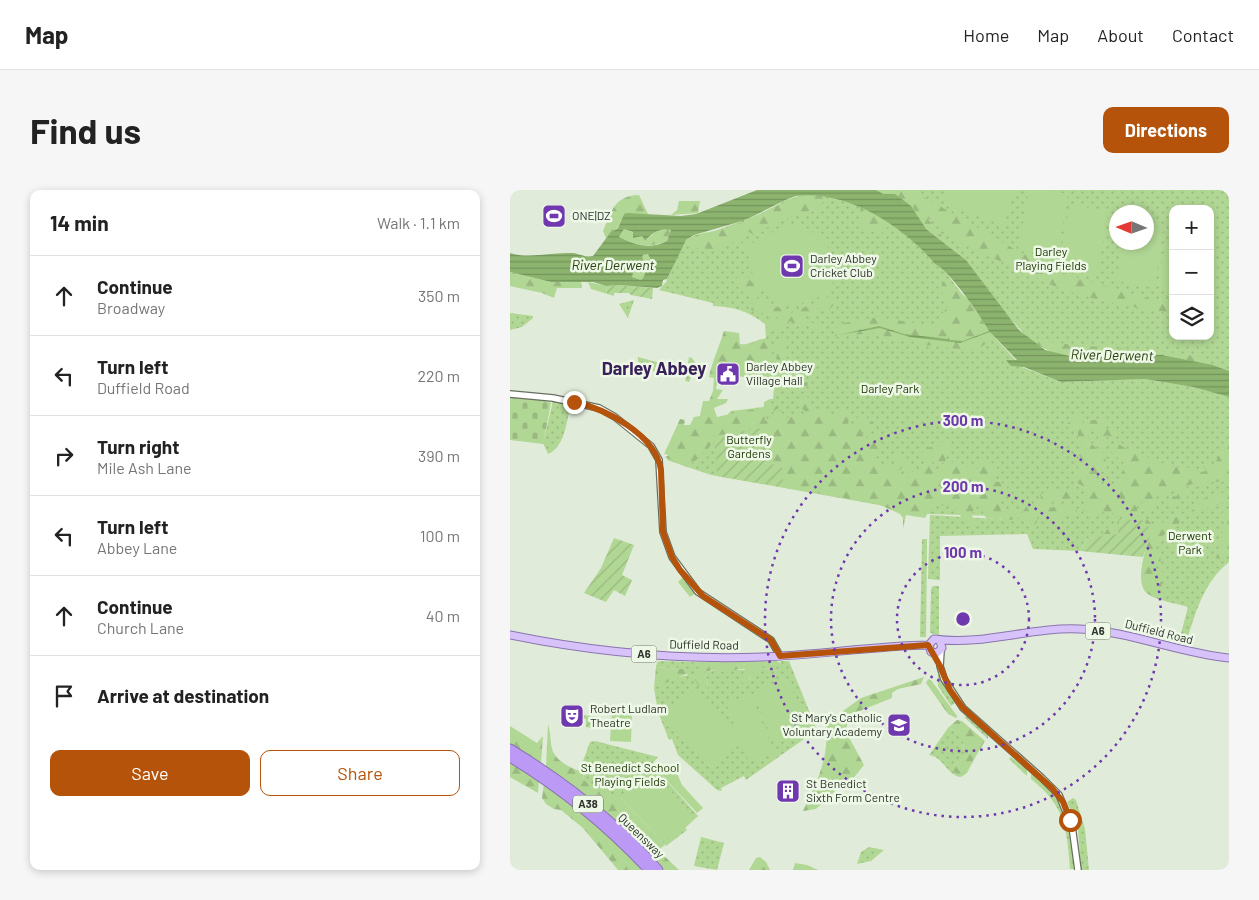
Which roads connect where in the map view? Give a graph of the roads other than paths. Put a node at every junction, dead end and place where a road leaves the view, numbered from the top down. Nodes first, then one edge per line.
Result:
1 (510, 394) edge
2 (510, 635) edge
3 (940, 641) junction
4 (964, 642) junction
5 (930, 649) junction
6 (941, 651) junction
7 (780, 656) junction
8 (1229, 658) edge
9 (940, 666) junction
10 (510, 749) edge
11 (510, 756) edge
12 (649, 870) edge
13 (658, 870) edge
14 (1078, 870) edge

1 - 7 street
2 - 7 main road, Duffield Road / A6
3 - 4 main road, Duffield Road / A6
3 - 5 main road
3 - 6 main road
4 - 6 main road, Duffield Road / A6
4 - 8 main road, Duffield Road / A6
5 - 6 main road, Duffield Road
5 - 7 main road, Duffield Road / A6
5 - 9 street
6 - 9 street
9 - 14 street
10 - 13 highway, Queensway / A38
11 - 12 highway, Queensway / A38

